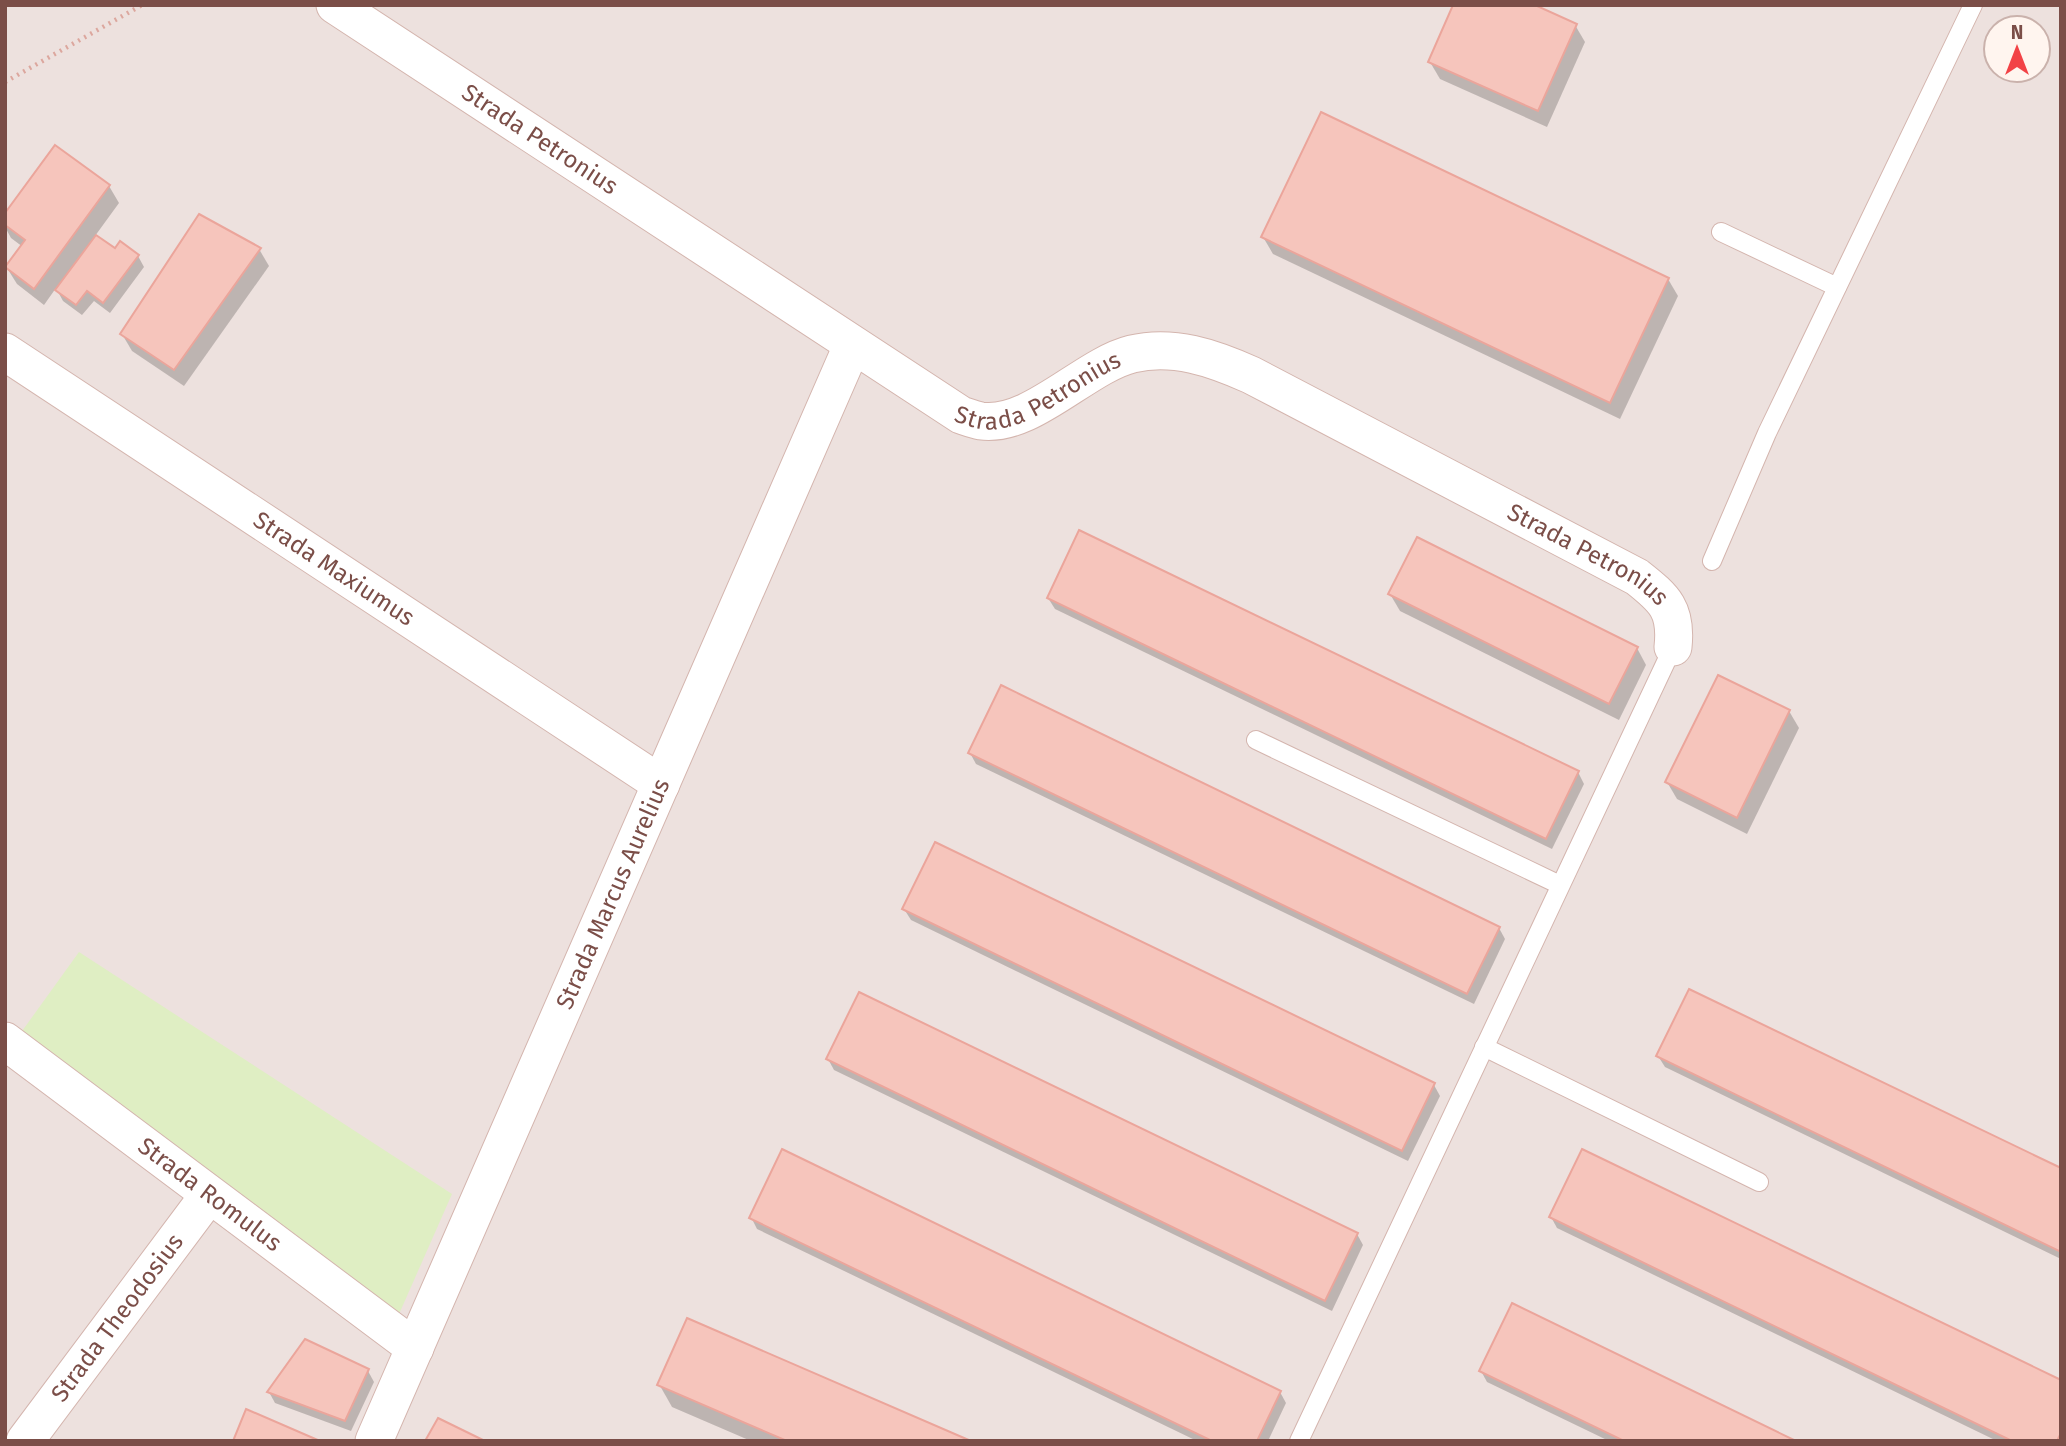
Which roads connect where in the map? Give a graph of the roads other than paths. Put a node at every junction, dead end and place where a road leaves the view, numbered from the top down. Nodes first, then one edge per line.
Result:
1 (335, 5) edge
2 (1973, 5) edge
3 (1721, 232) dead end
4 (1838, 287) junction
5 (852, 346) junction
6 (5, 352) edge
7 (1712, 561) dead end
8 (1673, 647) joint
9 (1256, 740) dead end
10 (661, 784) junction
11 (1560, 885) junction
12 (5, 1041) edge
13 (1484, 1047) junction
14 (1759, 1182) dead end
15 (209, 1195) junction
16 (415, 1348) junction
17 (24, 1441) edge
18 (374, 1441) edge
19 (1299, 1441) edge

1 - 5 street, Strada Petronius
2 - 4 lane
3 - 4 lane
4 - 7 lane
5 - 8 street, Strada Petronius
5 - 10 street, Strada Marcus Aurelius
6 - 10 street, Strada Maxiumus
8 - 11 lane
9 - 11 lane
10 - 16 street, Strada Marcus Aurelius
11 - 13 lane
12 - 15 street, Strada Romulus
13 - 14 lane
13 - 19 lane
15 - 16 street, Strada Romulus
15 - 17 street, Strada Theodosius
16 - 18 street, Strada Marcus Aurelius

